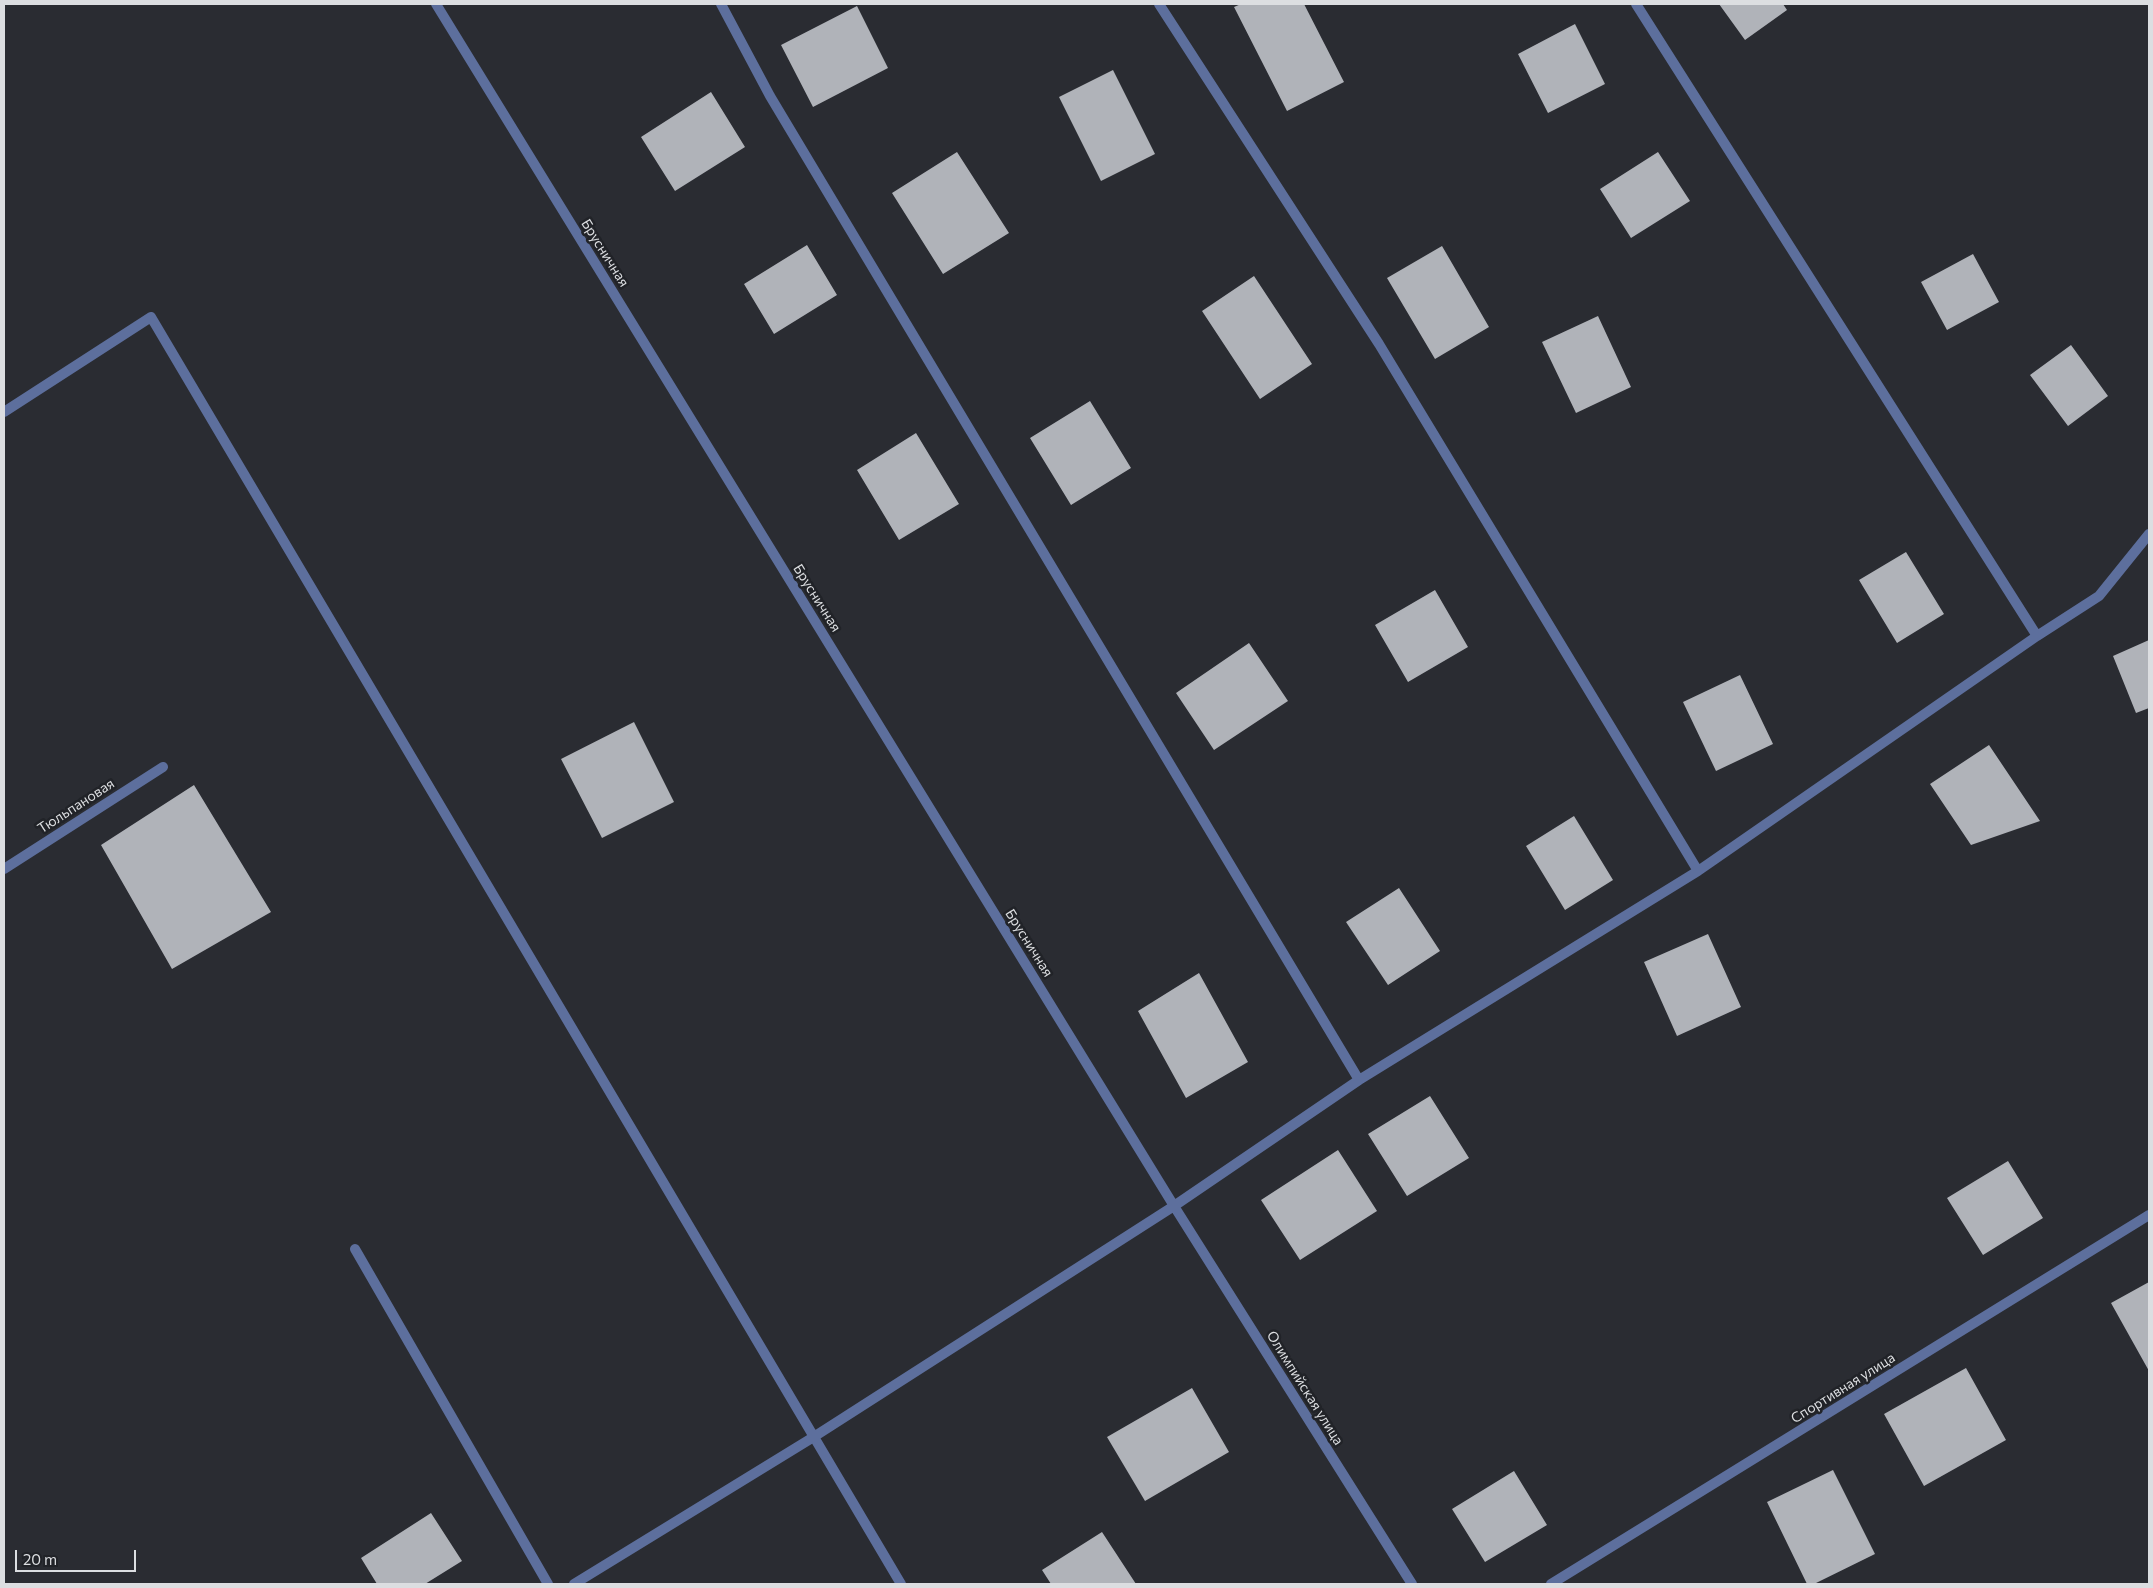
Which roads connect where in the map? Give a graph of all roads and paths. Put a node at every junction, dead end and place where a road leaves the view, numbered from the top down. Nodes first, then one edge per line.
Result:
1 (436, 4) edge
2 (721, 4) edge
3 (1159, 4) edge
4 (1636, 4) edge
5 (4, 412) edge
6 (2149, 534) edge
7 (2037, 636) junction
8 (163, 766) dead end
9 (4, 869) edge
10 (1698, 871) junction
11 (1359, 1080) junction
12 (1174, 1206) junction
13 (2149, 1215) edge
14 (355, 1250) dead end
15 (812, 1438) junction
16 (548, 1584) edge
17 (574, 1584) edge
18 (901, 1584) edge
19 (1412, 1584) edge
20 (1551, 1584) edge

1 - 12 street, Брусничная
2 - 11 street
3 - 10 street
4 - 7 street
5 - 15 street
6 - 7 street
7 - 10 street
8 - 9 street, Тюльпановая
10 - 11 street
11 - 12 street
12 - 15 street
12 - 19 street, Олимпийская улица
13 - 20 street, Спортивная улица
14 - 16 street
15 - 17 street
15 - 18 street

